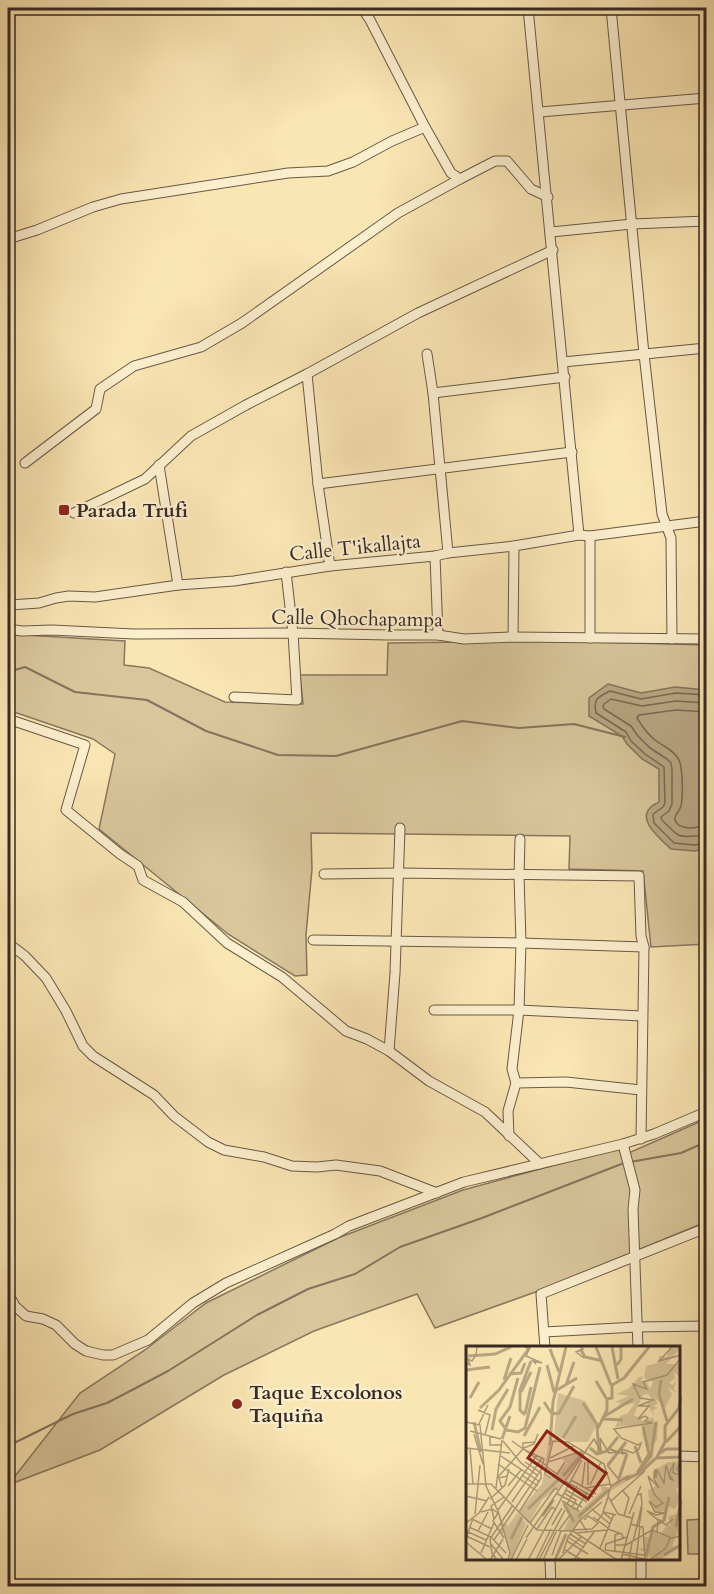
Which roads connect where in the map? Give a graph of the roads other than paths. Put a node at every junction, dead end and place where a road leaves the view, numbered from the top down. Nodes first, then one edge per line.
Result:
1 (362, 8) edge
2 (528, 8) edge
3 (611, 8) edge
4 (706, 98) edge
5 (621, 105) junction
6 (540, 112) junction
7 (425, 127) junction
8 (460, 179) junction
9 (548, 197) junction
10 (706, 221) edge
11 (632, 224) junction
12 (551, 232) junction
13 (8, 239) edge
14 (553, 250) junction
15 (706, 348) edge
16 (427, 354) dead end
17 (644, 354) junction
18 (563, 362) junction
19 (307, 374) junction
20 (565, 377) junction
21 (433, 393) junction
22 (572, 452) junction
23 (26, 463) dead end
24 (159, 465) junction
25 (440, 468) junction
26 (318, 484) junction
27 (74, 513) dead end
28 (706, 520) edge
29 (667, 526) junction
30 (579, 535) junction
31 (590, 536) junction
32 (514, 546) junction
33 (448, 552) junction
34 (435, 556) junction
35 (330, 566) junction
36 (286, 572) junction
37 (178, 585) junction
38 (8, 607) edge
39 (8, 629) edge
40 (293, 633) junction
41 (438, 635) junction
42 (513, 637) junction
43 (590, 639) junction
44 (672, 639) junction
45 (706, 639) edge
46 (234, 698) dead end
47 (8, 719) edge
48 (400, 828) dead end
49 (520, 839) dead end
50 (399, 873) junction
51 (324, 874) dead end
52 (519, 875) junction
53 (313, 940) dead end
54 (396, 940) junction
55 (8, 943) edge
56 (521, 943) junction
57 (644, 947) junction
58 (434, 1010) dead end
59 (519, 1010) junction
60 (642, 1016) junction
61 (389, 1051) junction
62 (516, 1083) junction
63 (641, 1090) junction
64 (706, 1112) edge
65 (509, 1136) junction
66 (641, 1138) junction
67 (623, 1144) junction
68 (540, 1164) junction
69 (437, 1193) junction
70 (706, 1228) edge
71 (635, 1258) junction
72 (8, 1290) edge
73 (706, 1326) edge
74 (637, 1327) junction
75 (544, 1332) junction
76 (545, 1346) edge
77 (638, 1346) edge
78 (681, 1456) edge
79 (706, 1457) edge
80 (550, 1561) edge
81 (641, 1561) edge
82 (550, 1587) edge
83 (641, 1587) edge

1 - 7 street
2 - 6 street
3 - 5 street
4 - 5 street
5 - 6 street
5 - 11 street
6 - 9 street
7 - 8 street
7 - 13 street
8 - 9 street
8 - 23 street
9 - 12 street
10 - 11 street
11 - 12 street
11 - 17 street
12 - 14 street
14 - 18 street
14 - 19 street
15 - 17 street
16 - 21 street
17 - 18 street
17 - 29 street
18 - 20 street
19 - 24 street
19 - 26 street
20 - 21 street
20 - 22 street
21 - 25 street
22 - 25 street
22 - 30 street
24 - 27 street
24 - 37 street
25 - 26 street
25 - 33 street
26 - 35 street
28 - 29 street, Calle T'ikallajta
29 - 31 street, Calle T'ikallajta
29 - 44 street
30 - 31 street, Calle T'ikallajta
30 - 32 street, Calle T'ikallajta
31 - 43 street
32 - 33 street, Calle T'ikallajta
32 - 42 street
33 - 34 street, Calle T'ikallajta
34 - 35 street, Calle T'ikallajta
34 - 41 street
35 - 36 street, Calle T'ikallajta
36 - 37 street, Calle T'ikallajta
36 - 40 street
37 - 38 street, Calle T'ikallajta
39 - 40 street, Calle Qhochapampa
40 - 41 street, Calle Qhochapampa
40 - 46 street
41 - 42 street, Calle Qhochapampa
42 - 43 street, Calle Qhochapampa
43 - 44 street, Calle Qhochapampa
44 - 45 street, Calle Qhochapampa
47 - 61 street
48 - 50 street
49 - 52 street
50 - 51 street
50 - 52 street
50 - 54 street
52 - 56 street
52 - 57 street
53 - 54 street
54 - 56 street
54 - 61 street
55 - 69 street
56 - 57 street
56 - 59 street
57 - 60 street
58 - 59 street
59 - 60 street
59 - 62 street
60 - 63 street
61 - 65 street
62 - 63 street
62 - 65 street
63 - 66 street
64 - 66 street
65 - 68 street
66 - 67 street
67 - 68 street
67 - 71 street
68 - 69 street
69 - 72 street
70 - 71 street
71 - 74 street
71 - 75 street
73 - 74 street
74 - 75 street
74 - 77 street
75 - 76 street
78 - 79 street
80 - 82 street
81 - 83 street

